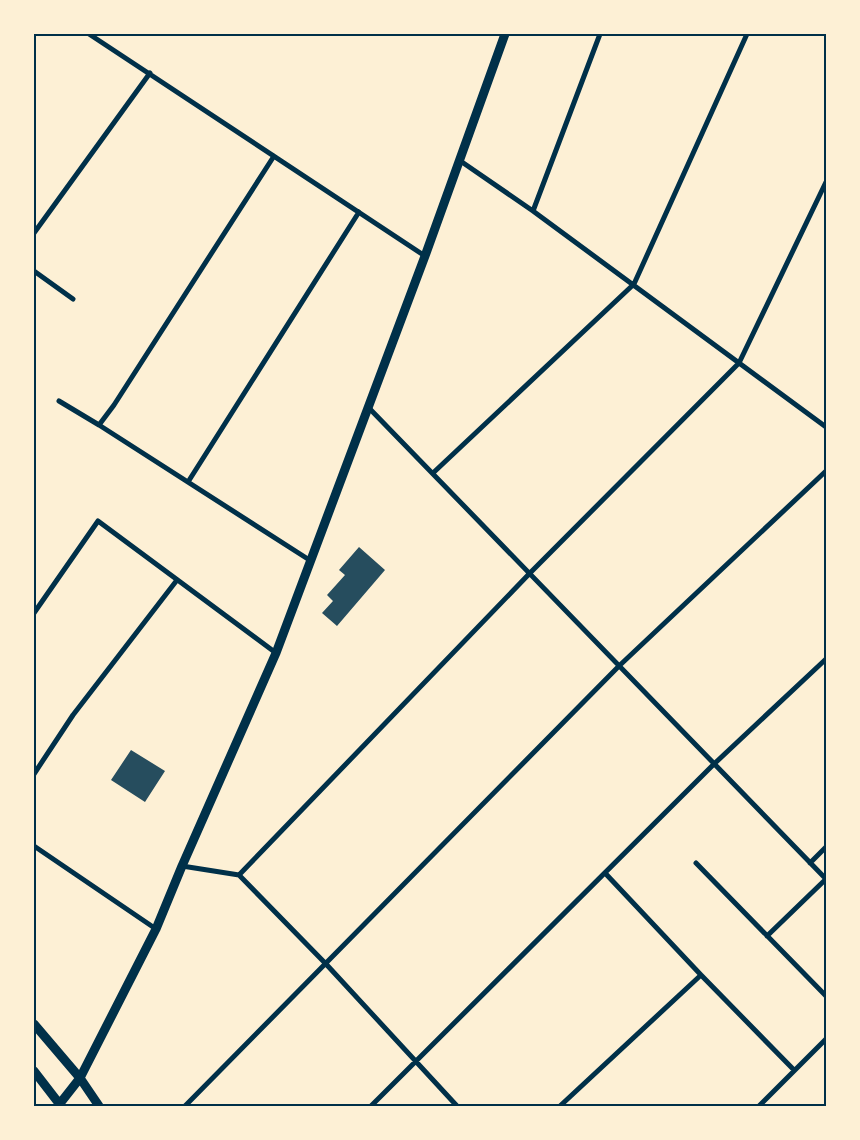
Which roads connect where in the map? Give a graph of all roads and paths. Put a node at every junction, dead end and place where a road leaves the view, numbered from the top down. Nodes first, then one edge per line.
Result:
1 (89, 34) edge
2 (505, 34) edge
3 (600, 34) edge
4 (747, 34) edge
5 (150, 73) junction
6 (274, 156) junction
7 (458, 160) junction
8 (826, 182) edge
9 (533, 211) junction
10 (358, 212) junction
11 (34, 234) edge
12 (425, 256) junction
13 (34, 271) edge
14 (634, 284) junction
15 (73, 299) dead end
16 (739, 363) junction
17 (59, 401) dead end
18 (368, 407) junction
19 (99, 425) junction
20 (826, 427) edge
21 (826, 471) edge
22 (433, 473) junction
23 (188, 482) junction
24 (311, 561) junction
25 (530, 574) junction
26 (177, 580) junction
27 (34, 613) edge
28 (276, 653) junction
29 (826, 660) edge
30 (619, 666) junction
31 (714, 764) junction
32 (34, 774) edge
33 (34, 846) edge
34 (826, 847) edge
35 (696, 863) dead end
36 (810, 863) junction
37 (182, 866) junction
38 (605, 873) junction
39 (239, 874) junction
40 (156, 930) junction
41 (767, 936) junction
42 (326, 964) junction
43 (700, 975) junction
44 (826, 996) edge
45 (34, 1024) edge
46 (826, 1039) edge
47 (416, 1061) junction
48 (794, 1070) junction
49 (34, 1071) edge
50 (80, 1078) junction
51 (60, 1106) edge
52 (100, 1106) edge
53 (185, 1106) edge
54 (371, 1106) edge
55 (457, 1106) edge
56 (560, 1106) edge
57 (759, 1106) edge

1 - 5 street
2 - 7 street
3 - 9 street
4 - 14 street
5 - 6 street
5 - 11 street
6 - 10 street
6 - 19 street
7 - 9 street
7 - 12 street
8 - 16 street
9 - 14 street
10 - 12 street
10 - 23 street
12 - 18 street
13 - 15 street
14 - 16 street
14 - 22 street
16 - 20 street
16 - 25 street
17 - 19 street
18 - 22 street
18 - 24 street
19 - 23 street
21 - 30 street
22 - 25 street
23 - 24 street
24 - 28 street
25 - 30 street
25 - 39 street
26 - 27 street
26 - 28 street
26 - 32 street
28 - 37 street
29 - 31 street
30 - 31 street
30 - 42 street
31 - 36 street
31 - 38 street
33 - 40 street
34 - 36 street
35 - 41 street
36 - 41 street
37 - 39 street
37 - 40 street
38 - 43 street
38 - 47 street
39 - 42 street
40 - 50 street
41 - 44 street
42 - 47 street
42 - 53 street
43 - 48 street
43 - 56 street
45 - 50 street
46 - 48 street
47 - 54 street
47 - 55 street
48 - 57 street
49 - 51 street
50 - 51 street
50 - 52 street

